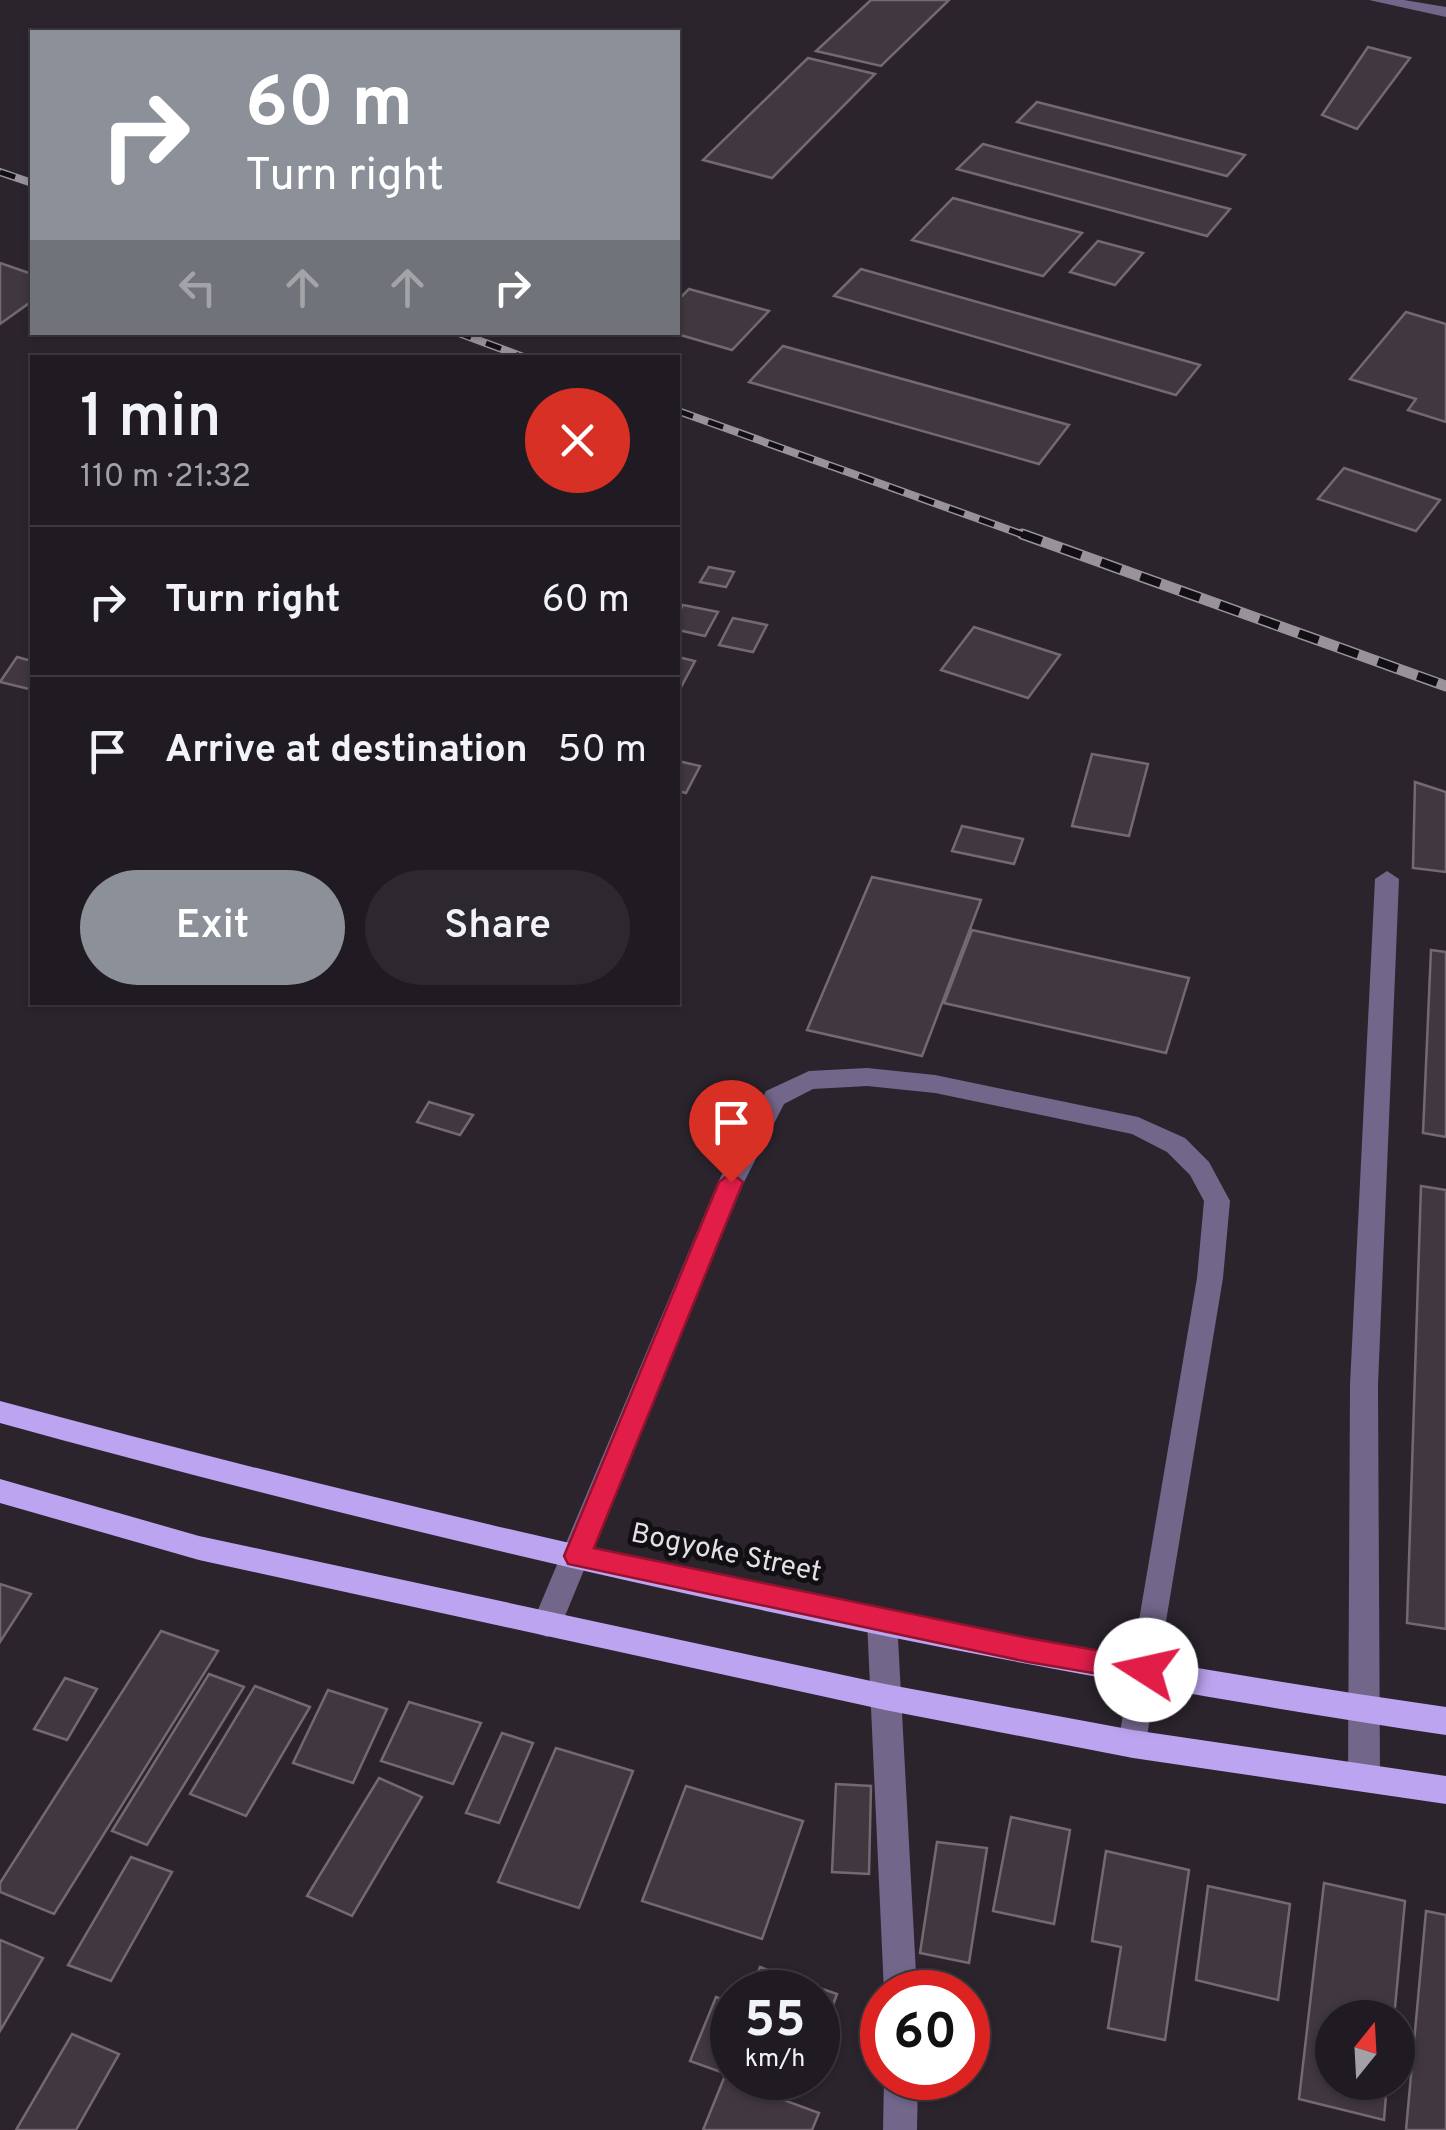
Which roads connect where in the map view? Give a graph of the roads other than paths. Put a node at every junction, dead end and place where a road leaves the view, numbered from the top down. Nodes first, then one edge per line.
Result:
1 (1377, 0) edge
2 (1446, 12) edge
3 (1387, 880) dead end
4 (0, 1412) edge
5 (0, 1491) edge
6 (578, 1556) junction
7 (882, 1620) junction
8 (547, 1624) junction
9 (1146, 1670) junction
10 (884, 1697) junction
11 (1362, 1710) junction
12 (1446, 1721) edge
13 (1133, 1744) junction
14 (1364, 1778) junction
15 (1446, 1790) edge
16 (900, 1970) edge
17 (901, 2100) edge
18 (900, 2130) edge

1 - 2 street
3 - 11 street
4 - 6 main road, Bogyoke Street
5 - 8 main road
6 - 7 main road, Bogyoke Street
6 - 8 street
6 - 9 street
7 - 9 main road, Bogyoke Street
7 - 10 street
8 - 10 main road
9 - 11 main road, Bogyoke Street
9 - 13 street
10 - 13 main road
10 - 16 street
11 - 12 main road, Bogyoke Street
11 - 14 street
13 - 14 main road
14 - 15 main road
17 - 18 street

